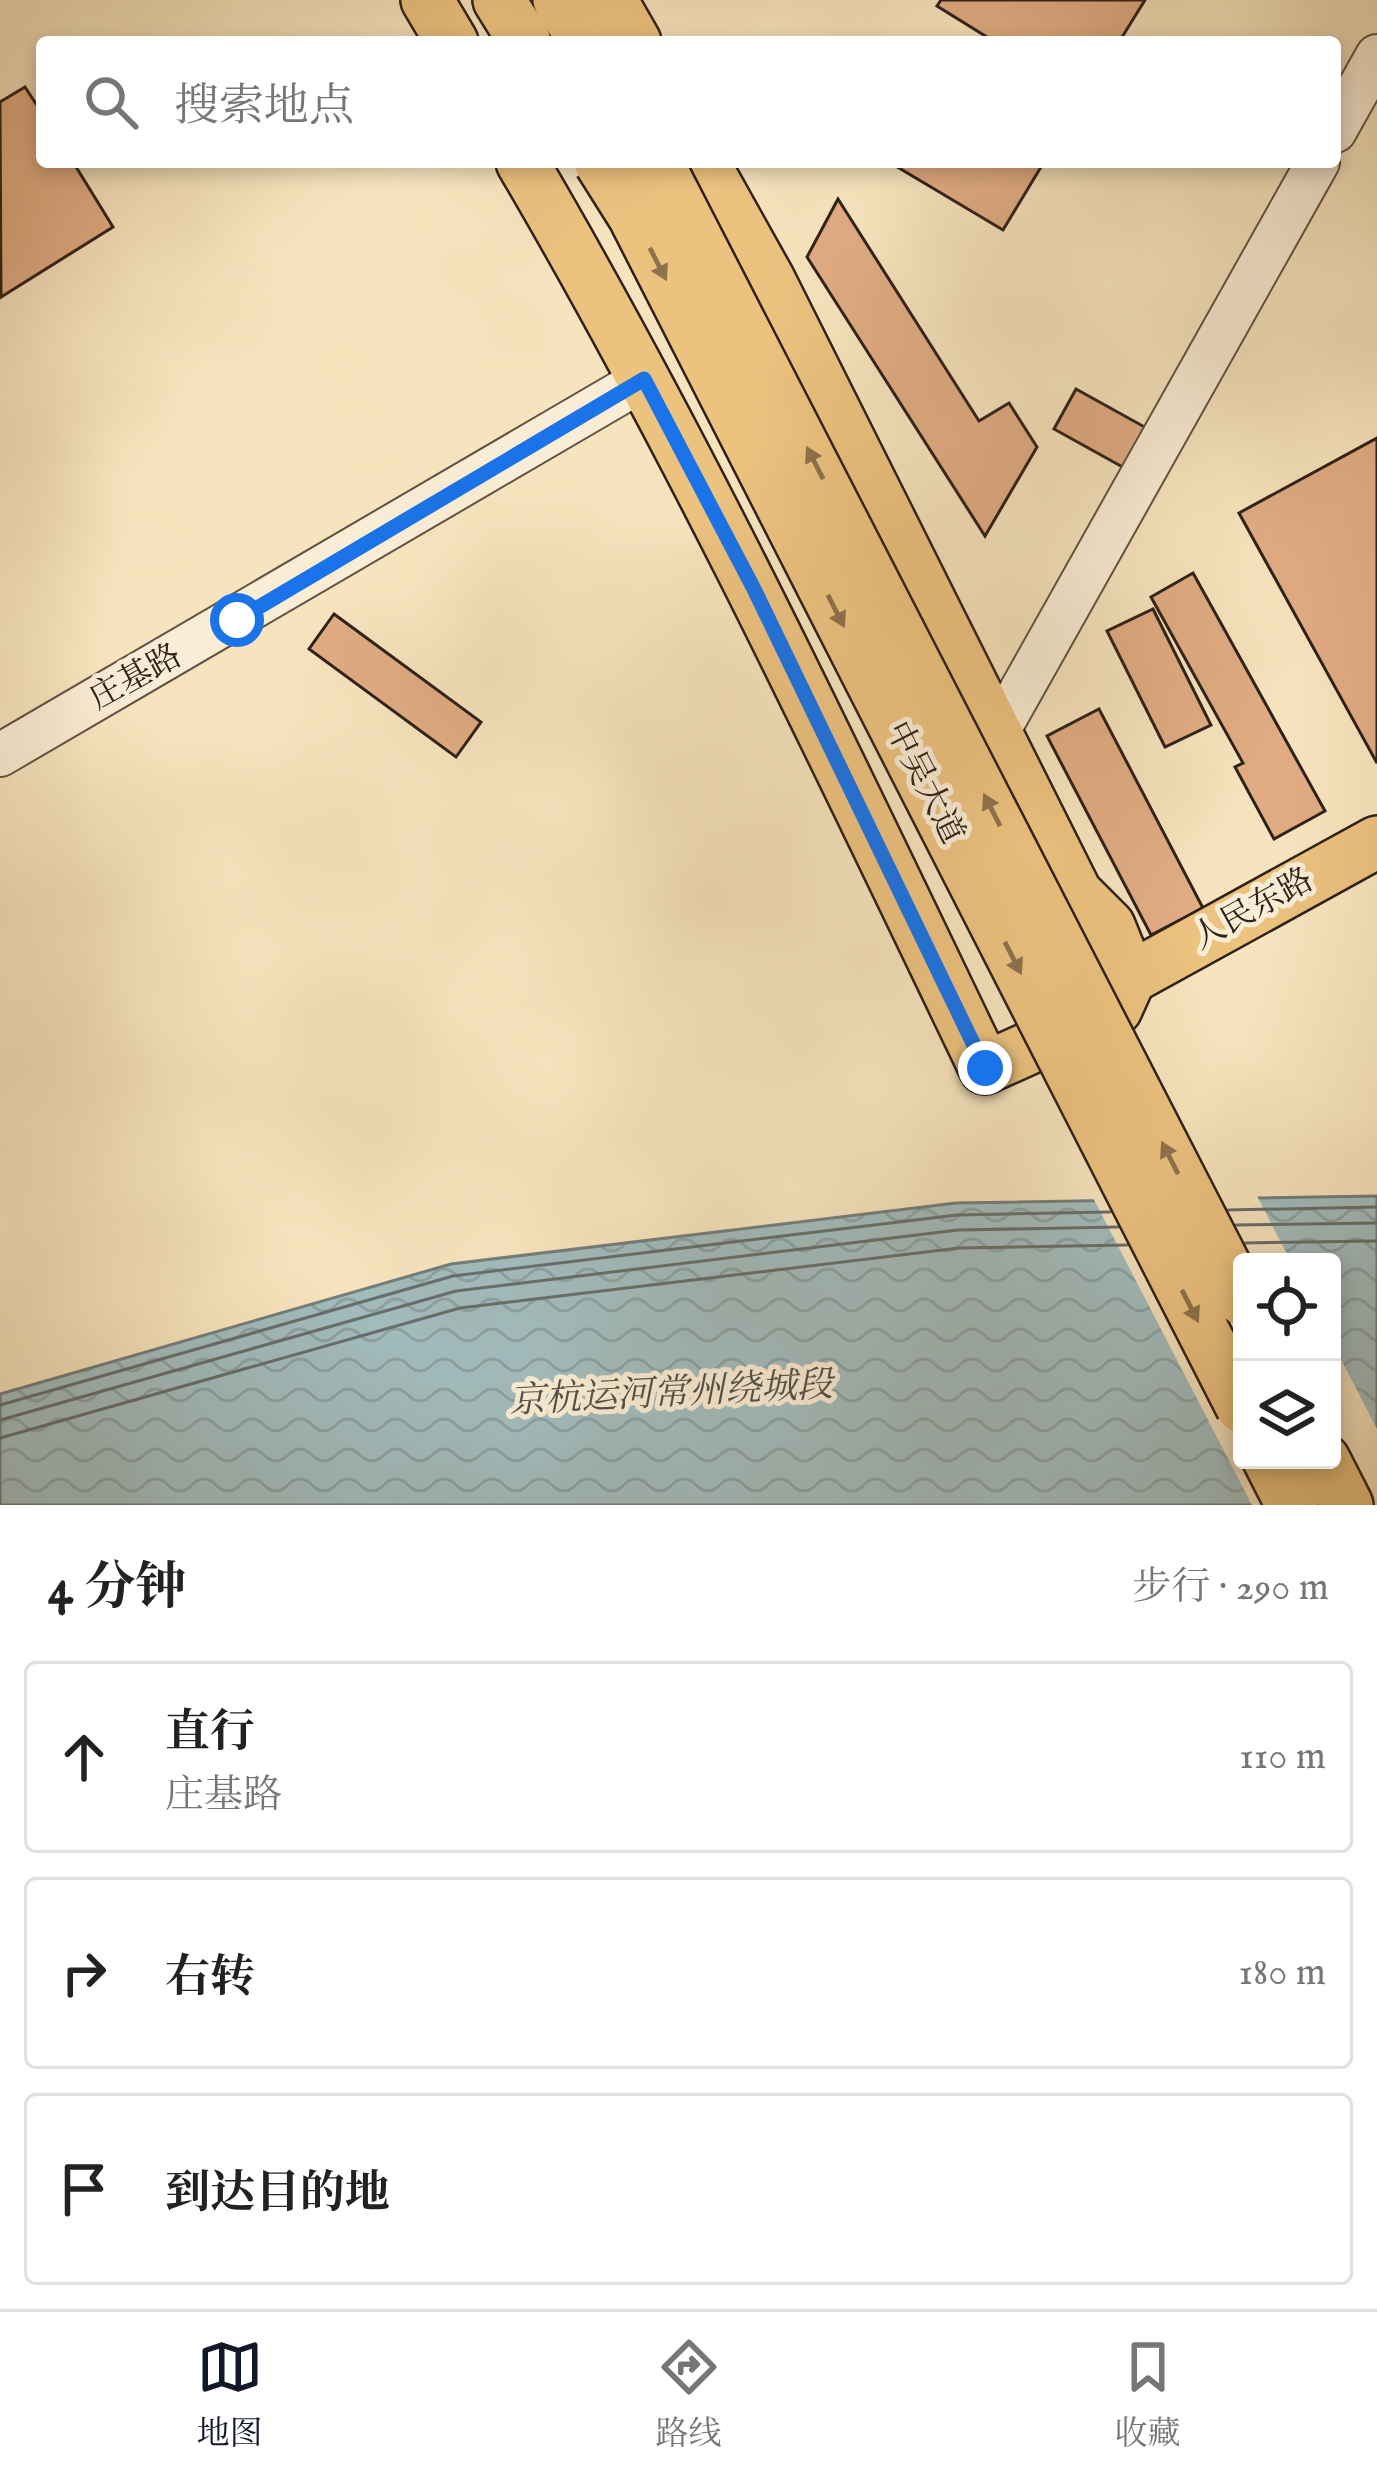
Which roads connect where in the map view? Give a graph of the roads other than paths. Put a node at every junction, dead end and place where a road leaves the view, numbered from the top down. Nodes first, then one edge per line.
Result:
1 (427, 0) edge
2 (499, 0) edge
3 (559, 0) edge
4 (611, 0) edge
5 (448, 36) edge
6 (521, 36) edge
7 (581, 36) edge
8 (632, 36) edge
9 (1377, 56) edge
10 (1341, 120) edge
11 (525, 168) edge
12 (603, 168) edge
13 (660, 168) edge
14 (706, 168) edge
15 (1315, 168) edge
16 (644, 379) junction
17 (996, 735) junction
18 (0, 754) edge
19 (1377, 842) edge
20 (1130, 978) junction
21 (1233, 1282) edge
22 (1233, 1389) edge
23 (1274, 1469) edge
24 (1329, 1469) edge
25 (1292, 1505) edge
26 (1347, 1505) edge

1 - 5 main road
2 - 6 main road
3 - 7 main road
4 - 8 main road
9 - 10 street
11 - 16 main road
12 -> 22 main road, 中吴大道, bridge
21 -> 13 main road, 中吴大道, bridge
14 - 17 main road
15 - 17 street
16 - 18 street, 庄基路
16 - 20 main road, 人民东路
17 - 20 main road
19 - 20 main road, 人民东路
23 - 25 main road
24 - 26 main road

